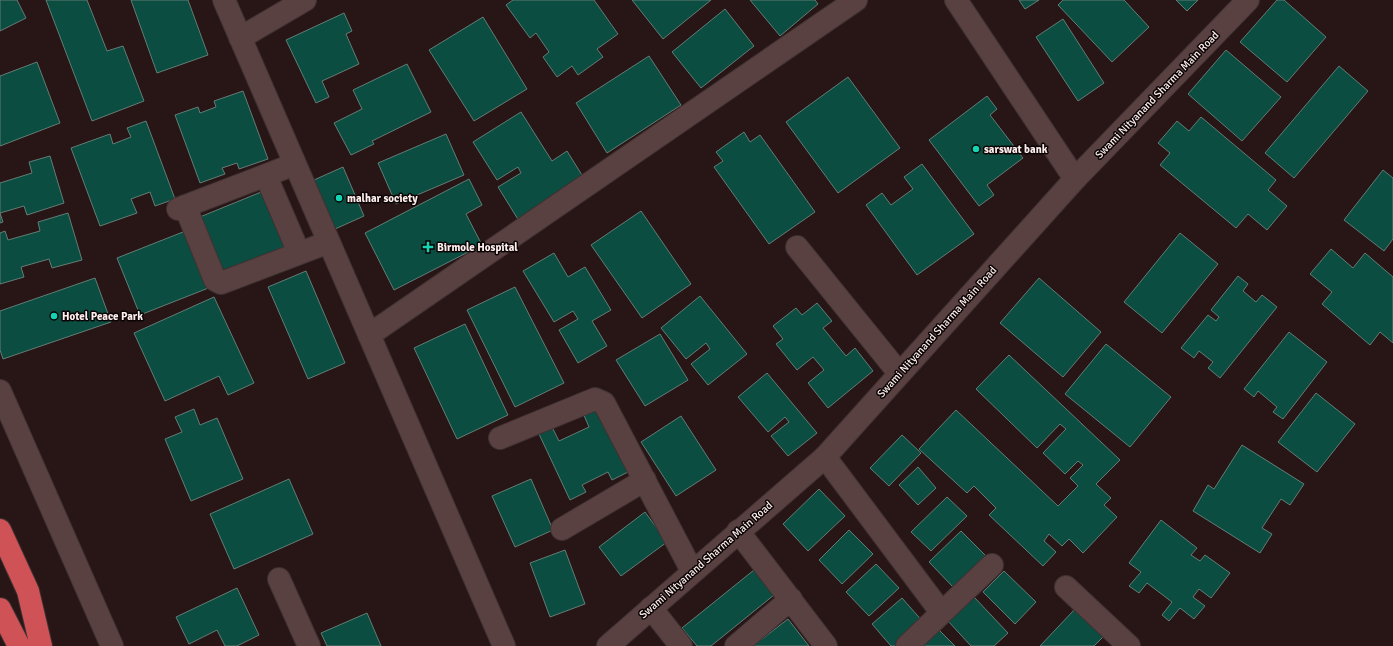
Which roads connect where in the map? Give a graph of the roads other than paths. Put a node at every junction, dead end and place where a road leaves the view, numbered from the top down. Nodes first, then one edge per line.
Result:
1 (224, 0) edge
2 (305, 0) edge
3 (856, 0) edge
4 (956, 0) edge
5 (1248, 0) edge
6 (240, 38) junction
7 (295, 164) junction
8 (266, 176) junction
9 (1075, 179) junction
10 (329, 242) junction
11 (797, 248) dead end
12 (299, 254) junction
13 (369, 335) junction
14 (899, 373) junction
15 (0, 391) edge
16 (500, 438) dead end
17 (825, 457) junction
18 (645, 480) junction
19 (562, 529) dead end
20 (0, 530) edge
21 (738, 531) junction
22 (992, 565) dead end
23 (692, 571) junction
24 (279, 579) dead end
25 (1066, 587) dead end
26 (791, 599) junction
27 (651, 608) junction
28 (0, 609) edge
29 (942, 612) junction
30 (19, 646) edge
31 (41, 646) edge
32 (112, 646) edge
33 (309, 646) edge
34 (504, 646) edge
35 (608, 646) edge
36 (681, 646) edge
37 (736, 646) edge
38 (826, 646) edge
39 (907, 646) edge
40 (1129, 646) edge

1 - 6 street
2 - 6 street
3 - 13 street
4 - 9 street
5 - 9 street, Swami Nityanand Sharma Main Road
6 - 7 street
7 - 8 street
7 - 10 street
8 - 12 street
8 - 12 street
9 - 14 street, Swami Nityanand Sharma Main Road
10 - 12 street
10 - 13 street
11 - 14 street
13 - 34 street
14 - 17 street, Swami Nityanand Sharma Main Road
15 - 32 street
16 - 18 street
17 - 21 street, Swami Nityanand Sharma Main Road
17 - 29 street
18 - 19 street
18 - 23 street
20 - 31 highway
21 - 23 street, Swami Nityanand Sharma Main Road
21 - 26 street
22 - 29 street
23 - 27 street, Swami Nityanand Sharma Main Road
24 - 33 street
25 - 40 street
26 - 37 street
26 - 38 street
27 - 35 street, Swami Nityanand Sharma Main Road
27 - 36 street
28 - 30 highway
29 - 39 street

